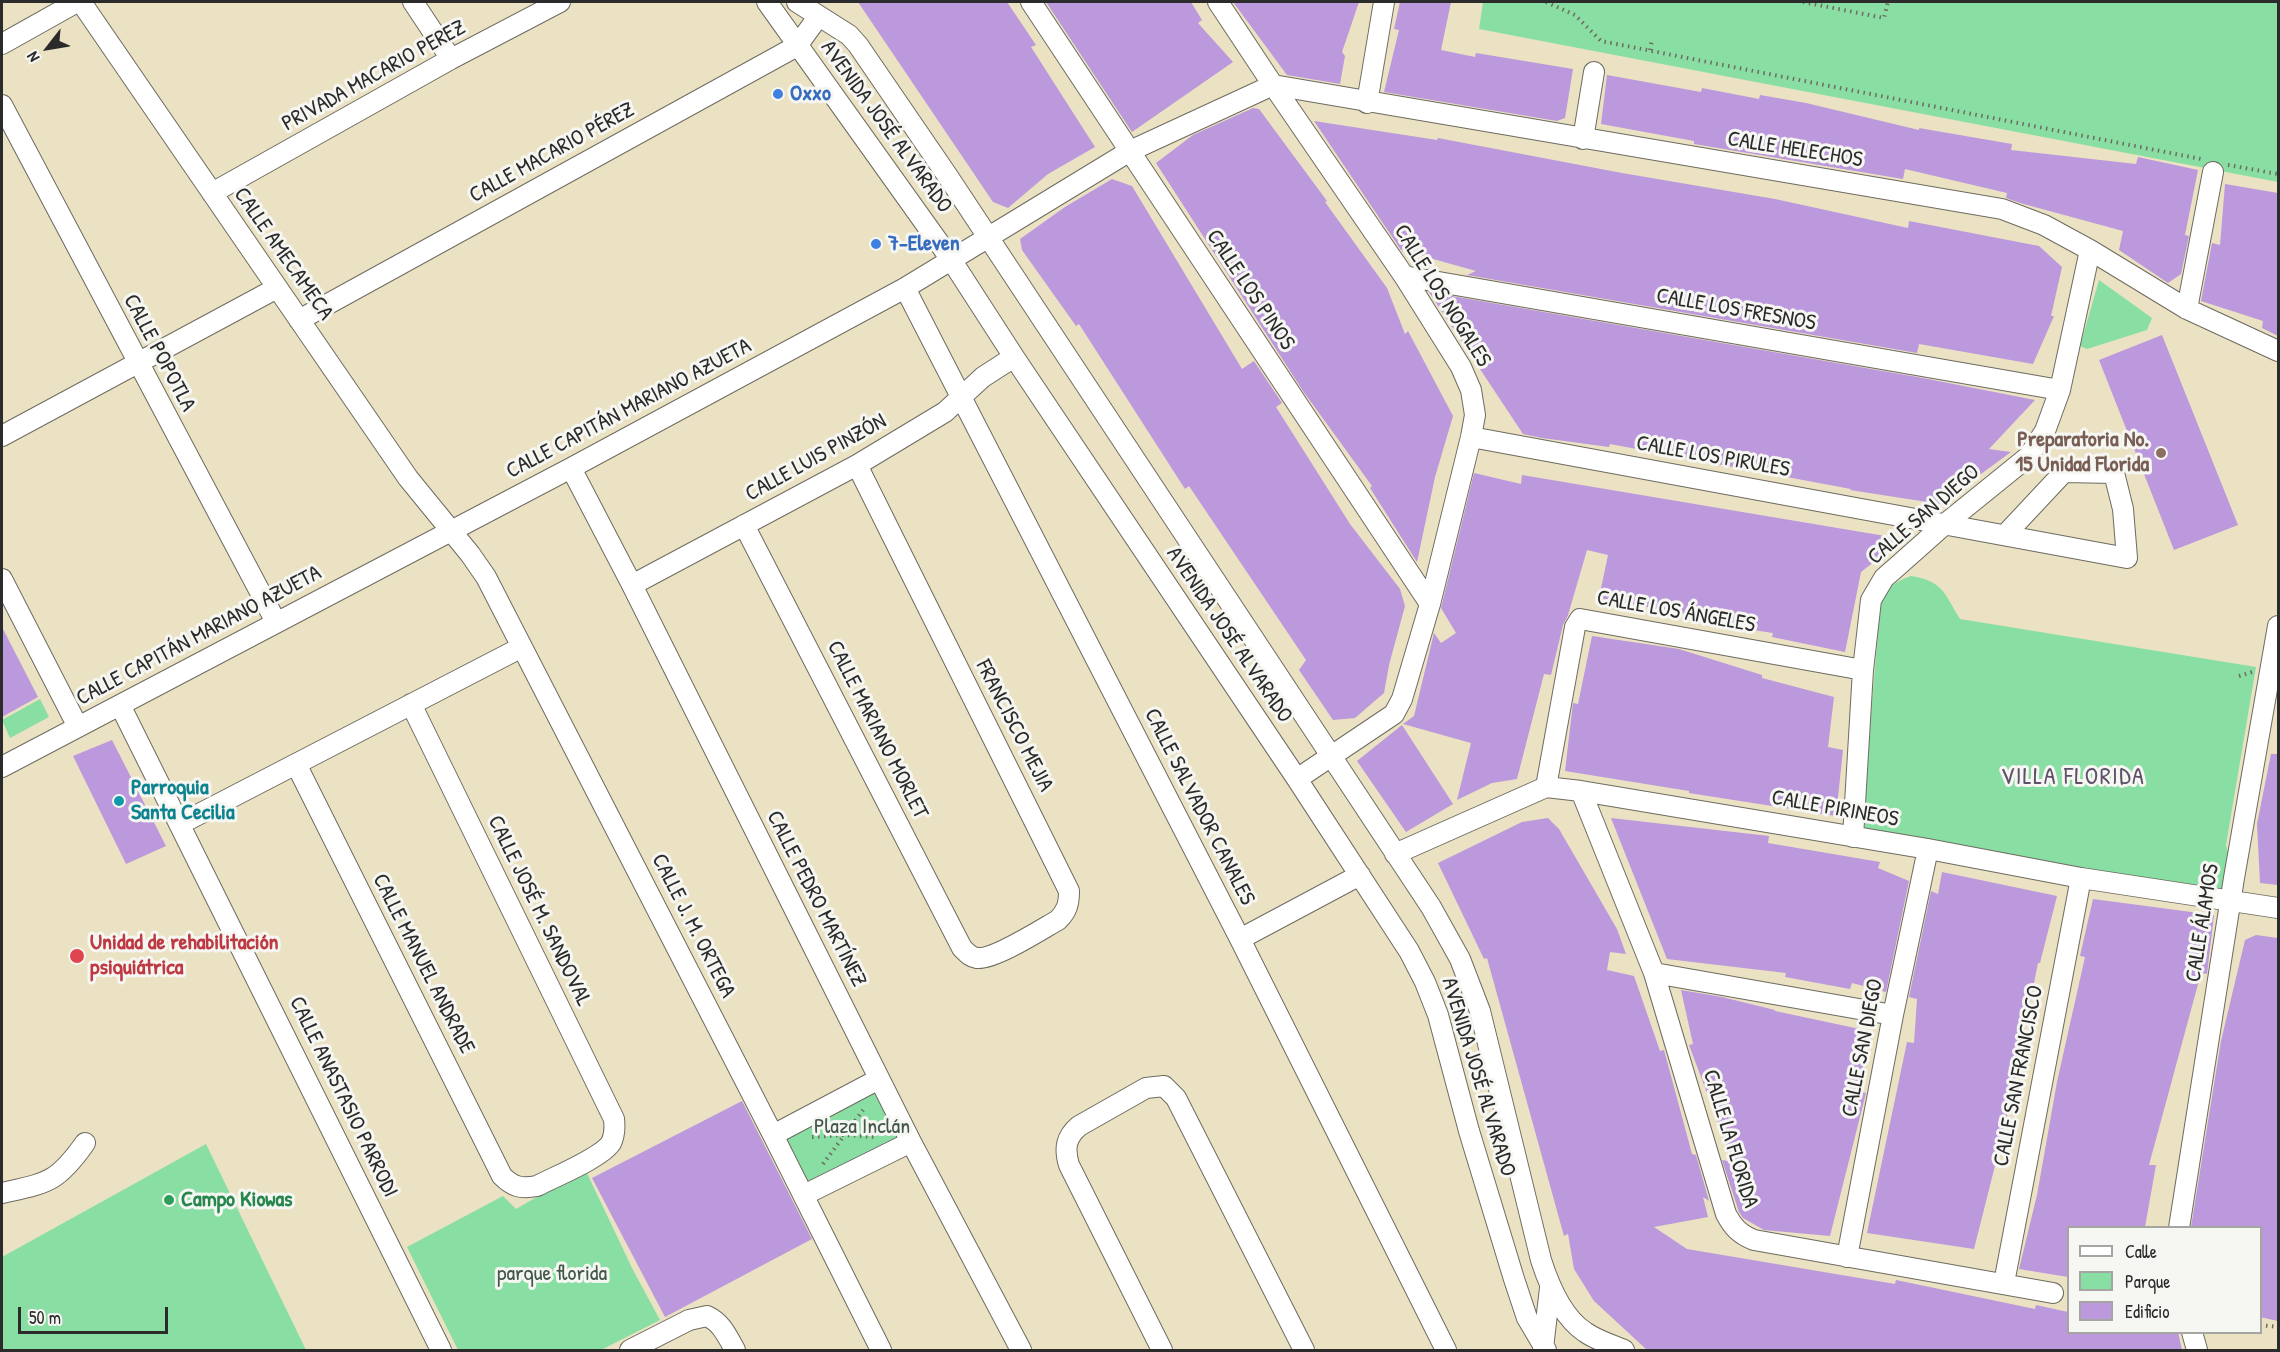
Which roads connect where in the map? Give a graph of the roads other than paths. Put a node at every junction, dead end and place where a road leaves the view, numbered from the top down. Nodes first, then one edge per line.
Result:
1 (79, 2) edge
2 (413, 2) edge
3 (560, 2) edge
4 (767, 2) edge
5 (797, 2) edge
6 (1031, 2) edge
7 (1218, 2) edge
8 (1384, 2) edge
9 (819, 17) junction
10 (2, 44) edge
11 (797, 46) junction
12 (451, 59) junction
13 (1594, 72) dead end
14 (1273, 86) junction
15 (1367, 103) junction
16 (2, 105) edge
17 (1583, 139) junction
18 (1130, 151) junction
19 (2213, 165) road end
20 (212, 193) junction
21 (989, 238) junction
22 (2090, 250) junction
23 (952, 261) junction
24 (1404, 276) junction
25 (277, 288) junction
26 (905, 288) junction
27 (2187, 309) junction
28 (299, 320) junction
29 (2278, 351) edge
30 (1014, 357) junction
31 (138, 364) junction
32 (2060, 390) junction
33 (961, 397) junction
34 (2, 436) edge
35 (1471, 437) junction
36 (857, 465) junction
37 (571, 468) junction
38 (1945, 524) junction
39 (744, 525) junction
40 (451, 530) junction
41 (2005, 535) junction
42 (2, 579) edge
43 (632, 585) junction
44 (1430, 604) junction
45 (276, 622) junction
46 (2278, 626) edge
47 (522, 647) junction
48 (2275, 656) edge
49 (1863, 670) junction
50 (411, 704) junction
51 (120, 705) junction
52 (78, 727) junction
53 (1332, 757) junction
54 (296, 765) junction
55 (2, 767) edge
56 (1297, 779) junction
57 (1546, 787) junction
58 (1581, 791) junction
59 (180, 824) junction
60 (1852, 837) junction
61 (1928, 849) junction
62 (1395, 854) junction
63 (1360, 875) junction
64 (2081, 878) junction
65 (2231, 900) junction
66 (2278, 908) edge
67 (1240, 939) junction
68 (968, 955) joint
69 (1654, 974) junction
70 (1893, 1015) junction
71 (879, 1078) junction
72 (773, 1135) junction
73 (911, 1142) junction
74 (85, 1143) dead end
75 (510, 1184) joint
76 (2, 1193) edge
77 (804, 1194) junction
78 (2179, 1226) edge
79 (1847, 1257) junction
80 (2004, 1283) junction
81 (1550, 1288) junction
82 (2053, 1293) dead end
83 (2193, 1334) edge
84 (441, 1350) edge
85 (630, 1350) edge
86 (735, 1350) edge
87 (881, 1350) edge
88 (1021, 1350) edge
89 (1162, 1350) edge
90 (1304, 1350) edge
91 (1446, 1350) edge
92 (1544, 1350) edge
93 (1624, 1350) edge
94 (2197, 1350) edge

1 - 10 street
1 - 20 street, CALLE AMECAMECA
2 - 12 street
3 - 12 street, PRIVADA MACARIO PEREZ
4 - 11 street, AVENIDA JOSÉ ALVARADO
5 - 9 street, AVENIDA JOSÉ ALVARADO
6 - 18 street, CALLE LOS PINOS
7 - 14 street, CALLE LOS NOGALES
8 - 15 street
9 - 11 street, CALLE MACARIO PÉREZ
9 - 21 street, AVENIDA JOSÉ ALVARADO
11 - 23 street, AVENIDA JOSÉ ALVARADO
11 - 28 street, CALLE MACARIO PÉREZ
12 - 20 street, PRIVADA MACARIO PEREZ
13 - 17 street
14 - 15 street, CALLE HELECHOS
14 - 18 street, CALLE CAPITÁN MARIANO AZUETA
14 - 24 street, CALLE LOS NOGALES
15 - 17 street, CALLE HELECHOS
16 - 31 street, CALLE POPOTLA
17 - 22 street, CALLE HELECHOS
18 - 21 street, CALLE CAPITÁN MARIANO AZUETA
18 - 44 street, CALLE LOS PINOS
19 - 27 street
20 - 25 street, CALLE AMECAMECA
21 - 23 street, CALLE CAPITÁN MARIANO AZUETA
21 - 53 street, AVENIDA JOSÉ ALVARADO
22 - 27 street, CALLE HELECHOS
22 - 32 street, CALLE SAN DIEGO
23 - 26 street, CALLE CAPITÁN MARIANO AZUETA
23 - 30 street, AVENIDA JOSÉ ALVARADO
24 - 32 street, CALLE LOS FRESNOS
24 - 35 street, CALLE LOS NOGALES
25 - 28 street, CALLE AMECAMECA
25 - 31 street
26 - 33 street, CALLE SALVADOR CANALES
26 - 37 street, CALLE CAPITÁN MARIANO AZUETA
27 - 29 street, CALLE HELECHOS
28 - 40 street, CALLE AMECAMECA
30 - 33 street, CALLE LUIS PINZÓN
30 - 56 street, AVENIDA JOSÉ ALVARADO
31 - 34 street
31 - 45 street, CALLE POPOTLA
32 - 38 street, CALLE SAN DIEGO
33 - 36 street, CALLE LUIS PINZÓN
33 - 67 street, CALLE SALVADOR CANALES
35 - 38 street, CALLE LOS PIRULES
35 - 44 street, CALLE LOS NOGALES
36 - 39 street, CALLE LUIS PINZÓN
36 - 68 street, FRANCISCO MEJIA
37 - 40 street, CALLE CAPITÁN MARIANO AZUETA
37 - 43 street, CALLE PEDRO MARTÍNEZ
38 - 41 street, CALLE LOS PIRULES
38 - 49 street, CALLE SAN DIEGO
39 - 43 street, CALLE LUIS PINZÓN
39 - 68 street, CALLE MARIANO MORLET
40 - 45 street, CALLE CAPITÁN MARIANO AZUETA
40 - 47 street, CALLE J. M. ORTEGA
41 - 41 street, CALLE LOS PIRULES
42 - 52 street
43 - 71 street, CALLE PEDRO MARTÍNEZ
44 - 53 street, CALLE LOS NOGALES
45 - 51 street, CALLE CAPITÁN MARIANO AZUETA
46 - 48 street, CALLE ÁLAMOS
47 - 50 street
47 - 72 street, CALLE J. M. ORTEGA
48 - 65 street, CALLE ÁLAMOS
49 - 57 street, CALLE LOS ÁNGELES
49 - 60 street, CALLE SAN DIEGO
50 - 54 street
50 - 75 street, CALLE JOSÉ M. SANDOVAL
51 - 52 street, CALLE CAPITÁN MARIANO AZUETA
51 - 59 street, CALLE ANASTASIO PARRODI
52 - 55 street, CALLE CAPITÁN MARIANO AZUETA
53 - 56 street, CALLE LOS NOGALES
53 - 62 street, AVENIDA JOSÉ ALVARADO
54 - 59 street
54 - 75 street, CALLE MANUEL ANDRADE
56 - 63 street, AVENIDA JOSÉ ALVARADO
57 - 58 street, CALLE PIRINEOS
57 - 62 street
58 - 60 street, CALLE PIRINEOS
58 - 69 street, CALLE LA FLORIDA
59 - 84 street, CALLE ANASTASIO PARRODI
60 - 61 street, CALLE PIRINEOS
61 - 64 street, CALLE PIRINEOS
61 - 70 street, CALLE SAN DIEGO
62 - 81 street, AVENIDA JOSÉ ALVARADO
63 - 67 street
63 - 92 street, AVENIDA JOSÉ ALVARADO
64 - 65 street, CALLE PIRINEOS
64 - 80 street, CALLE SAN FRANCISCO
65 - 66 street, CALLE PIRINEOS
65 - 78 street, CALLE ÁLAMOS
67 - 91 street, CALLE SALVADOR CANALES
69 - 70 street
69 - 79 street, CALLE LA FLORIDA
70 - 79 street, CALLE SAN DIEGO
71 - 72 street
71 - 73 street, CALLE PEDRO MARTÍNEZ
72 - 77 street, CALLE J. M. ORTEGA
73 - 77 street
73 - 88 street, CALLE PEDRO MARTÍNEZ
74 - 76 street
77 - 87 street, CALLE J. M. ORTEGA
79 - 80 street, CALLE LA FLORIDA
80 - 82 street, CALLE LA FLORIDA
81 - 92 street
81 - 93 street
83 - 94 street
85 - 86 street
89 - 90 street

